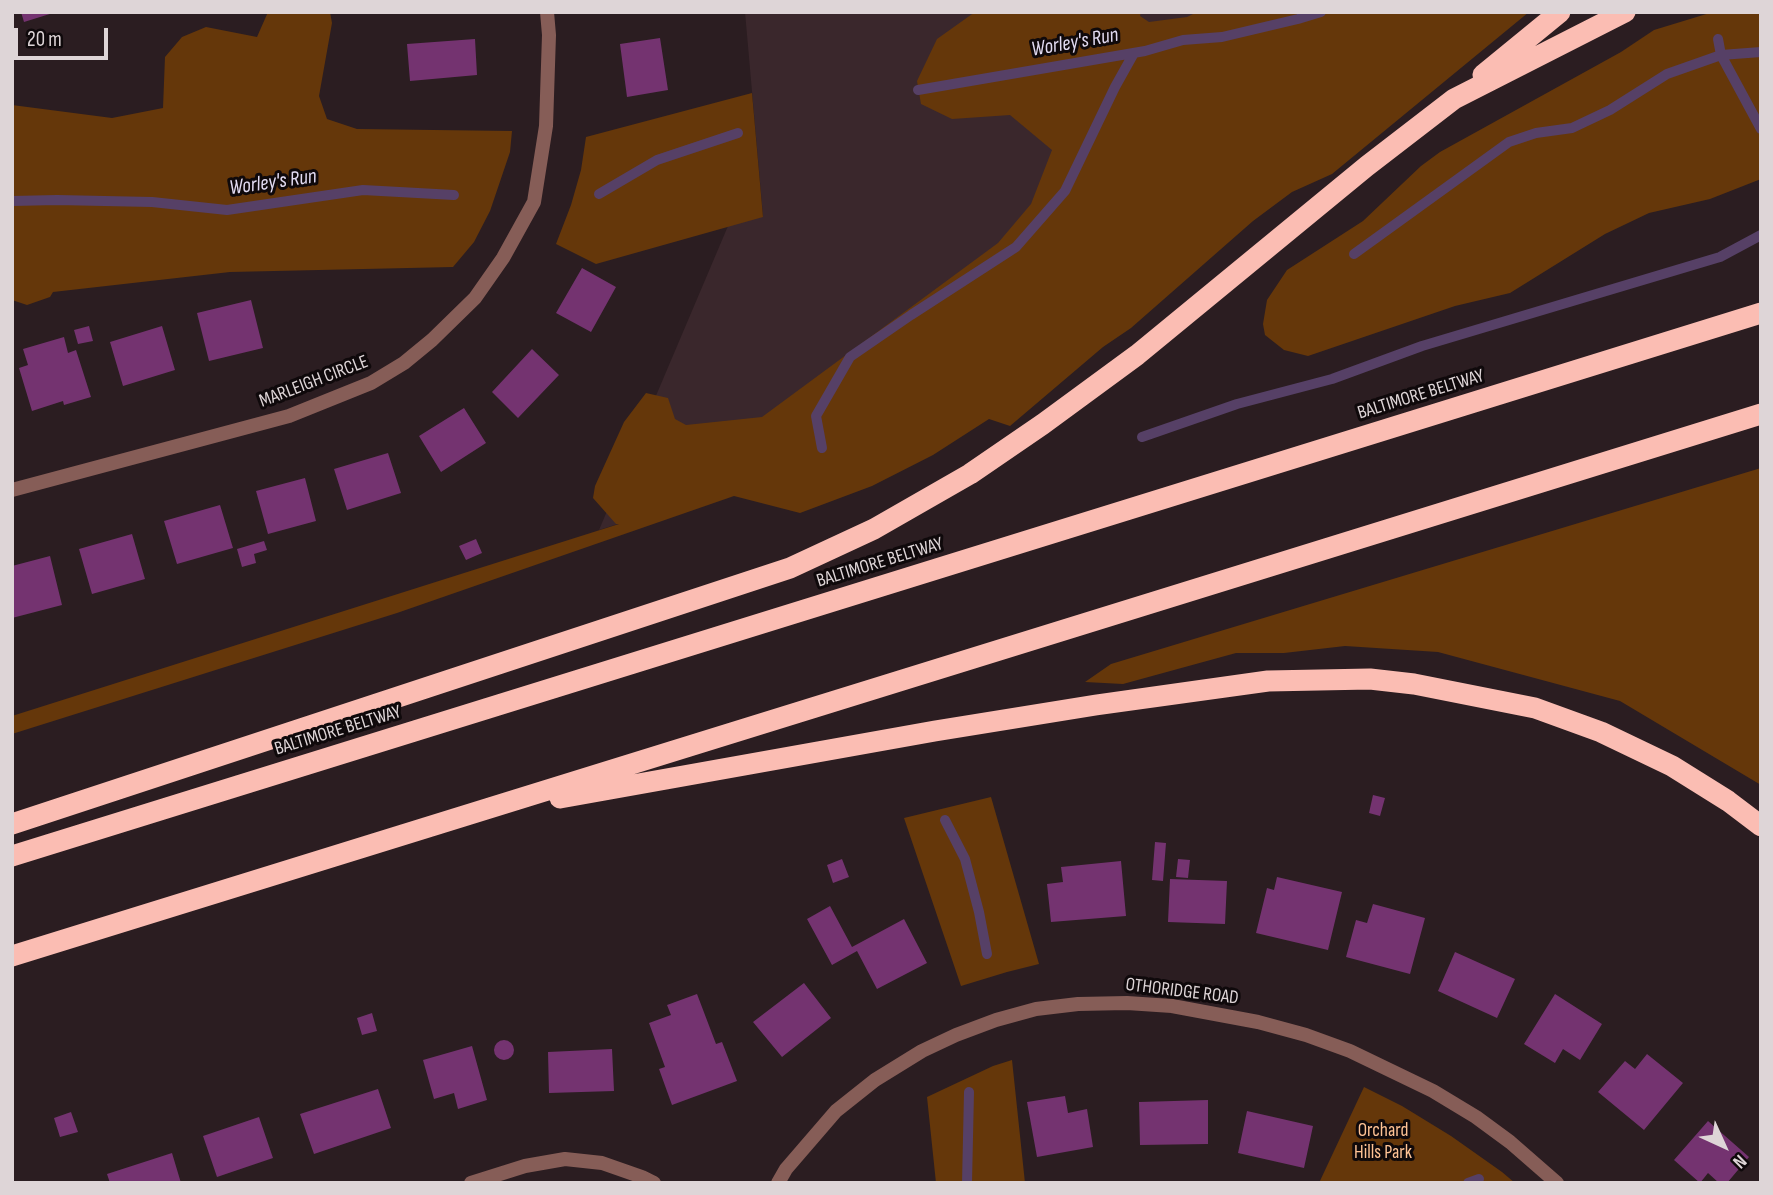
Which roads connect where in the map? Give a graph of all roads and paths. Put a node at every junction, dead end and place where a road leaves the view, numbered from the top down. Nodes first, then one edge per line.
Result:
1 (547, 12) edge
2 (1560, 12) edge
3 (1625, 12) edge
4 (1454, 99) junction
5 (1761, 313) edge
6 (1761, 414) edge
7 (12, 490) edge
8 (465, 816) junction
9 (12, 824) edge
10 (1761, 826) edge
11 (12, 856) edge
12 (12, 956) edge
13 (471, 1183) edge
14 (654, 1183) edge
15 (778, 1183) edge
16 (1557, 1183) edge

1 - 7 street, MARLEIGH CIRCLE
2 - 4 highway
3 - 4 highway
4 - 9 highway
5 - 11 highway, BALTIMORE BELTWAY
6 - 8 highway
8 - 10 highway
8 - 12 highway
13 - 14 street
15 - 16 street, OTHORIDGE ROAD

